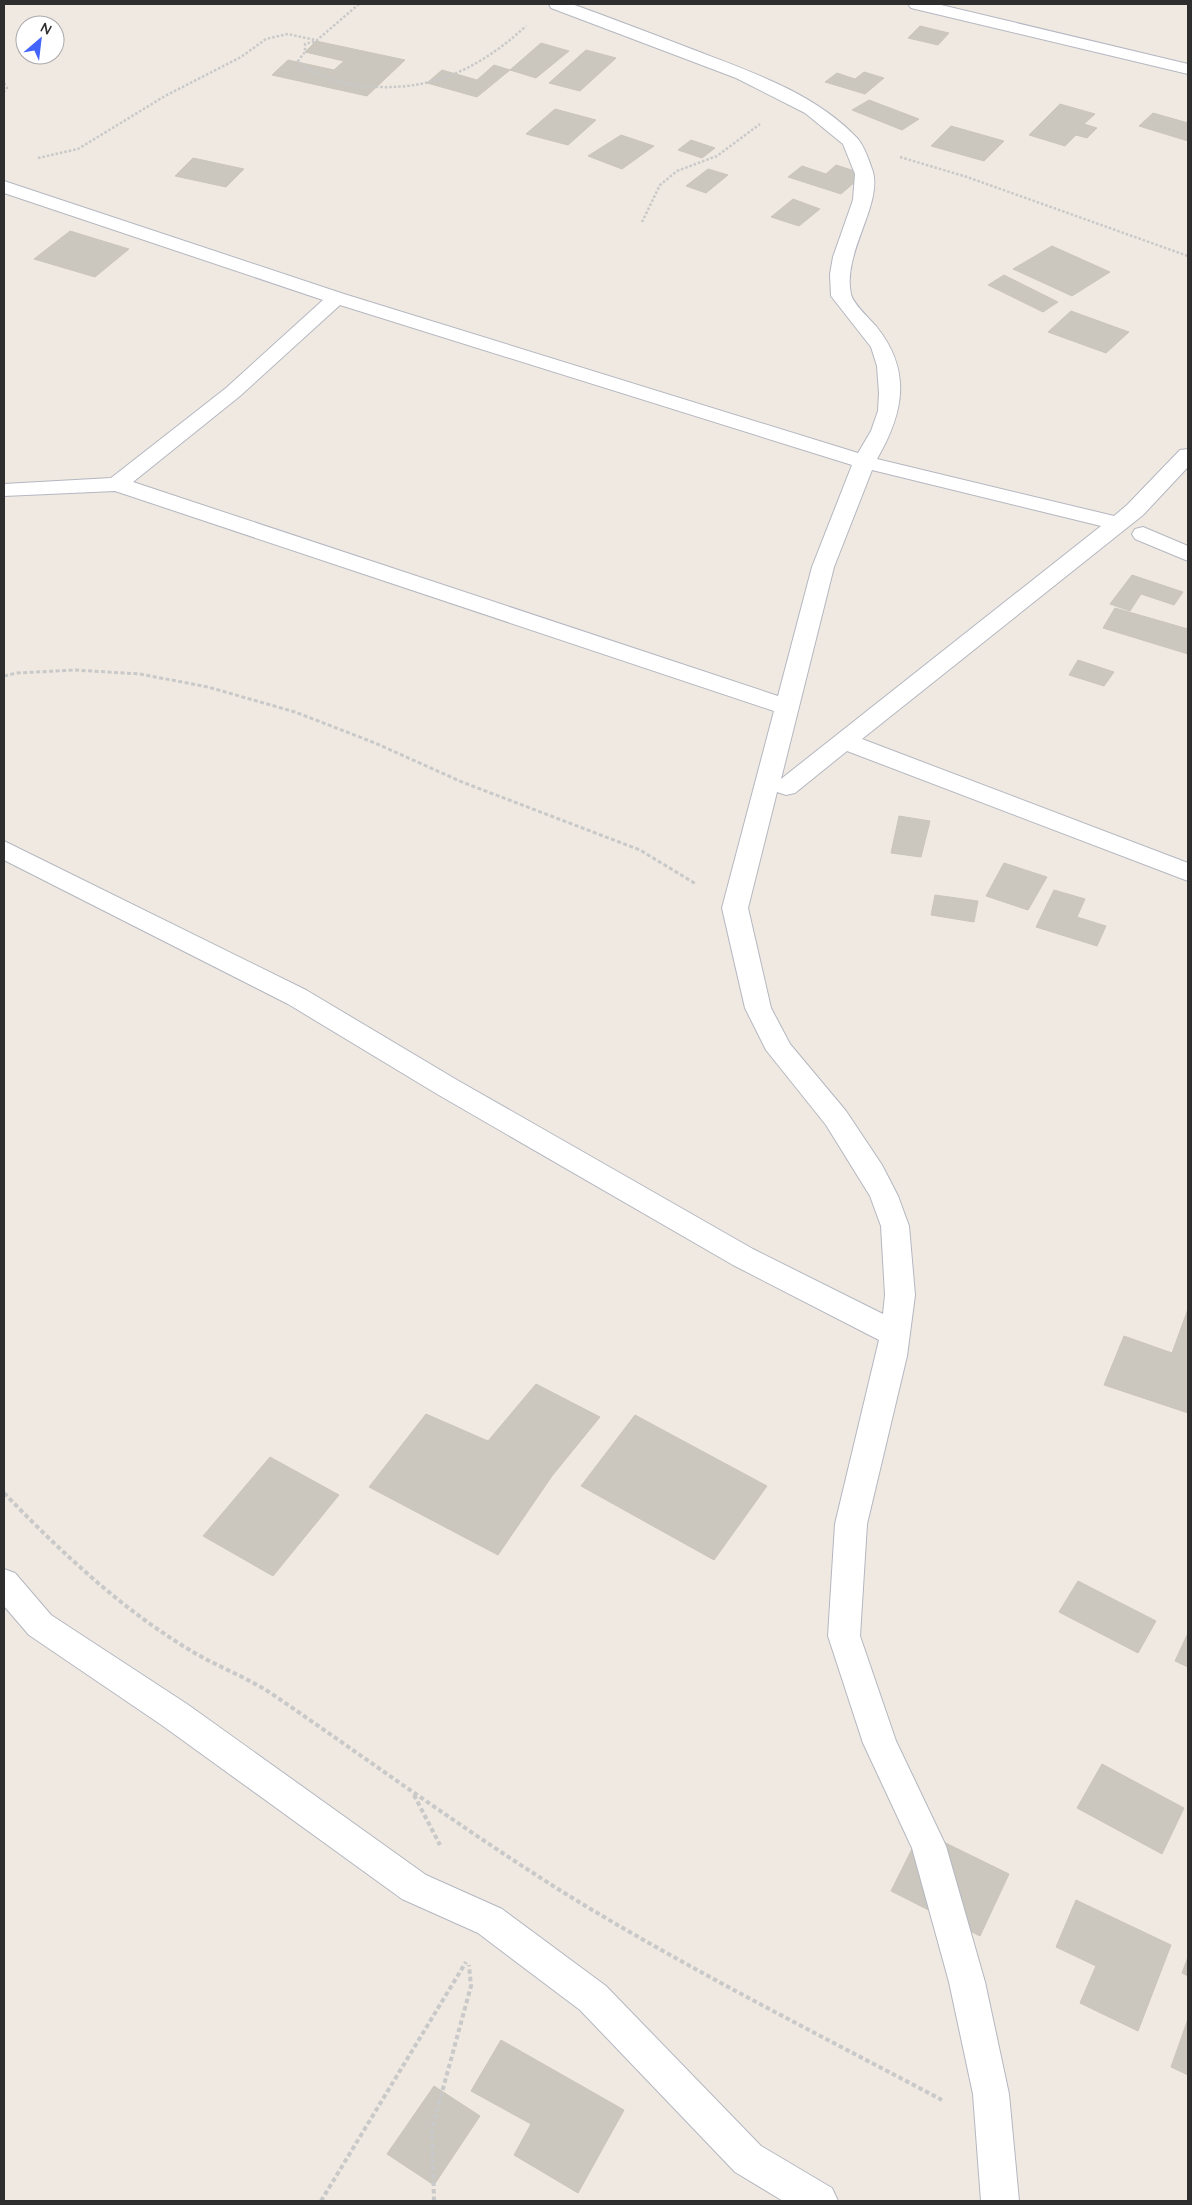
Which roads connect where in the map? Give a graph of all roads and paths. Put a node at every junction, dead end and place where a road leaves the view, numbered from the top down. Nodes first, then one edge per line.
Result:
1 (359, 4) edge
2 (557, 4) edge
3 (917, 4) edge
4 (528, 24) dead end
5 (316, 41) junction
6 (1188, 69) edge
7 (4, 83) edge
8 (4, 92) edge
9 (800, 103) junction
10 (851, 142) junction
11 (32, 160) dead end
12 (4, 187) edge
13 (642, 222) dead end
14 (1188, 256) edge
15 (337, 298) junction
16 (1188, 454) edge
17 (864, 462) junction
18 (117, 484) junction
19 (4, 490) edge
20 (1117, 523) junction
21 (1143, 534) dead end
22 (1188, 554) edge
23 (4, 676) edge
24 (788, 707) junction
25 (844, 740) junction
26 (786, 787) dead end
27 (4, 850) edge
28 (1188, 872) edge
29 (735, 908) junction
30 (895, 1334) junction
31 (4, 1493) edge
32 (4, 1583) edge
33 (414, 1795) junction
34 (442, 1852) dead end
35 (994, 2128) junction
36 (322, 2201) edge
37 (434, 2201) edge
38 (819, 2201) edge
39 (1000, 2201) edge

1 - 5 path
2 - 9 street
3 - 6 street
4 - 5 path
5 - 11 path
7 - 8 path
9 - 10 street
9 - 13 path
10 - 14 path
10 - 17 street
12 - 15 street
15 - 17 street
15 - 18 street
16 - 20 street
17 - 20 street
17 - 24 street
18 - 19 street
18 - 24 street
20 - 25 street
21 - 22 street
23 - 29 path
24 - 29 street
25 - 26 street
25 - 28 street
27 - 30 street
29 - 30 street
30 - 35 street
31 - 33 path
32 - 38 street
33 - 34 path
33 - 35 path
35 - 39 street
36 - 37 path

